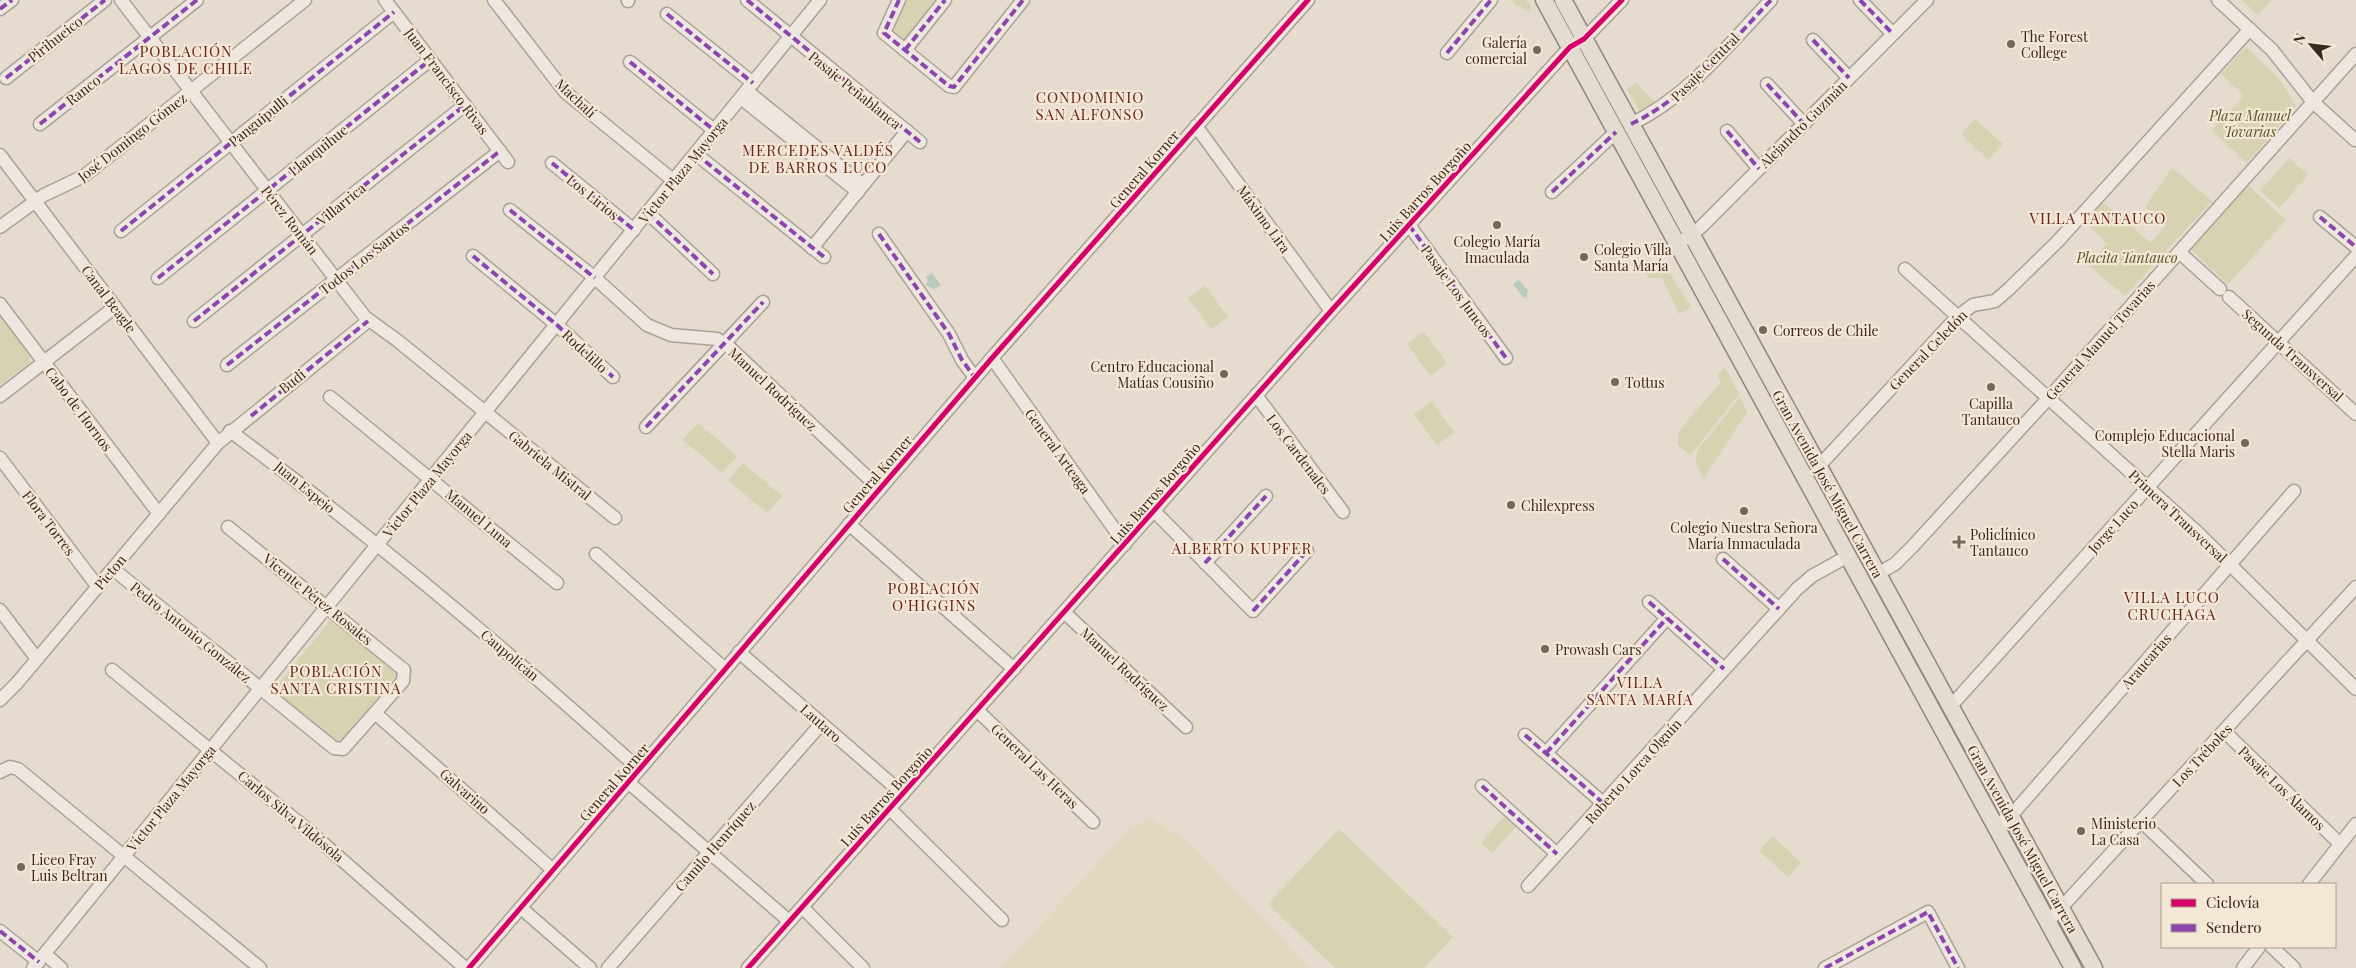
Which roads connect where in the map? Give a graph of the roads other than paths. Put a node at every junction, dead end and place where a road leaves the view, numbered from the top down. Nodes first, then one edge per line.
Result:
1 (12, 0) edge
2 (105, 0) edge
3 (121, 0) edge
4 (197, 0) edge
5 (305, 0) edge
6 (385, 0) edge
7 (494, 0) edge
8 (747, 0) edge
9 (820, 0) edge
10 (900, 0) edge
11 (945, 0) edge
12 (1023, 0) edge
13 (1308, 0) edge
14 (1492, 0) edge
15 (1544, 0) edge
16 (1563, 0) edge
17 (1622, 0) edge
18 (1771, 0) edge
19 (1860, 0) edge
20 (1927, 0) edge
21 (2218, 0) edge
22 (0, 9) edge
23 (394, 12) junction
24 (667, 14) dead end
25 (2250, 29) junction
26 (1893, 34) junction
27 (150, 37) junction
28 (790, 37) junction
29 (1813, 40) dead end
30 (1577, 43) junction
31 (905, 50) junction
32 (1447, 54) dead end
33 (2356, 54) edge
34 (430, 60) junction
35 (630, 62) dead end
36 (6, 78) dead end
37 (1850, 78) junction
38 (1766, 84) dead end
39 (191, 91) junction
40 (747, 91) junction
41 (2313, 102) junction
42 (465, 105) junction
43 (40, 124) dead end
44 (1631, 124) junction
45 (1804, 124) junction
46 (1196, 126) junction
47 (715, 131) junction
48 (907, 131) junction
49 (1727, 131) dead end
50 (1616, 132) junction
51 (2356, 140) edge
52 (920, 142) dead end
53 (231, 143) junction
54 (696, 154) junction
55 (0, 155) edge
56 (504, 156) joint
57 (552, 163) dead end
58 (1759, 169) junction
59 (674, 181) junction
60 (861, 188) junction
61 (267, 190) junction
62 (1552, 192) dead end
63 (35, 201) junction
64 (510, 210) dead end
65 (648, 213) junction
66 (2320, 217) dead end
67 (1408, 225) junction
68 (0, 227) edge
69 (634, 230) junction
70 (121, 231) dead end
71 (878, 234) dead end
72 (302, 235) junction
73 (1692, 235) junction
74 (1676, 244) junction
75 (2356, 247) edge
76 (812, 248) junction
77 (2179, 252) junction
78 (473, 256) dead end
79 (2356, 256) edge
80 (824, 257) dead end
81 (1905, 270) dead end
82 (713, 274) dead end
83 (158, 278) dead end
84 (595, 278) junction
85 (336, 280) junction
86 (763, 302) dead end
87 (0, 304) edge
88 (115, 307) junction
89 (1331, 311) junction
90 (1957, 317) junction
91 (194, 321) dead end
92 (368, 321) junction
93 (557, 325) junction
94 (2279, 342) junction
95 (724, 343) junction
96 (992, 358) junction
97 (1506, 358) dead end
98 (44, 362) junction
99 (227, 365) dead end
100 (613, 377) dead end
101 (975, 378) junction
102 (1256, 395) junction
103 (0, 396) edge
104 (330, 397) dead end
105 (2048, 399) junction
106 (486, 412) junction
107 (2356, 414) edge
108 (646, 427) dead end
109 (230, 431) junction
110 (218, 443) junction
111 (0, 458) edge
112 (1819, 466) junction
113 (431, 479) junction
114 (2148, 488) junction
115 (880, 489) junction
116 (2294, 492) dead end
117 (1266, 496) dead end
118 (1154, 511) junction
119 (1343, 512) dead end
120 (159, 514) junction
121 (614, 518) dead end
122 (849, 524) junction
123 (228, 527) dead end
124 (1125, 544) junction
125 (377, 546) junction
126 (1307, 551) dead end
127 (596, 554) dead end
128 (1848, 556) junction
129 (1723, 559) dead end
130 (1205, 563) junction
131 (2230, 564) junction
132 (113, 569) junction
133 (1877, 574) junction
134 (557, 583) dead end
135 (98, 587) junction
136 (2356, 587) edge
137 (1649, 602) dead end
138 (328, 607) junction
139 (1779, 609) junction
140 (0, 610) edge
141 (1064, 612) junction
142 (1667, 618) junction
143 (2307, 641) junction
144 (739, 652) junction
145 (37, 659) junction
146 (725, 669) junction
147 (1014, 669) junction
148 (1724, 669) junction
149 (112, 670) dead end
150 (261, 689) junction
151 (2356, 689) edge
152 (0, 700) edge
153 (1950, 707) junction
154 (978, 710) junction
155 (375, 713) junction
156 (822, 724) junction
157 (1186, 727) dead end
158 (2224, 732) junction
159 (1525, 735) dead end
160 (211, 750) junction
161 (1546, 753) junction
162 (5, 769) edge
163 (640, 769) junction
164 (628, 782) junction
165 (1482, 786) dead end
166 (902, 794) junction
167 (1603, 803) junction
168 (890, 809) junction
169 (2010, 817) junction
170 (2141, 821) junction
171 (1093, 822) dead end
172 (2356, 824) edge
173 (1994, 825) junction
174 (2340, 844) junction
175 (709, 852) junction
176 (1557, 854) junction
177 (125, 855) junction
178 (553, 870) junction
179 (2206, 883) edge
180 (2310, 883) edge
181 (1528, 886) dead end
182 (802, 907) junction
183 (521, 908) junction
184 (2061, 908) junction
185 (1002, 920) dead end
186 (789, 921) junction
187 (2048, 922) junction
188 (0, 931) edge
189 (2258, 948) edge
190 (2273, 948) edge
191 (39, 961) edge
192 (61, 968) edge
193 (260, 968) edge
194 (467, 968) edge
195 (590, 968) edge
196 (608, 968) edge
197 (748, 968) edge
198 (863, 968) edge
199 (1824, 968) edge
200 (1958, 968) edge
201 (2073, 968) edge
202 (2094, 968) edge
203 (2242, 968) edge
204 (2294, 968) edge

1 - 22 street
2 - 36 street, Pirihueico
3 - 27 street, Pérez Román
4 - 27 street, Ranco
5 - 39 street, José Domingo Gómez
6 - 23 street, Juan Francisco Rivas
7 - 59 street, Machalí
8 - 28 street, Pasaje Peñablanca
9 - 28 street, Víctor Plaza Mayorga
10 - 31 street
11 - 31 street
12 - 31 street
13 - 46 street, General Korner
14 - 32 street
15 - 30 main road, Gran Avenida José Miguel Carrera
16 - 30 main road, Gran Avenida José Miguel Carrera
17 - 30 street, Luis Barros Borgoño
18 - 44 street, Pasaje Central
19 - 26 street
20 - 26 street, Alejandro Guzmán
21 - 25 street
23 - 34 street, Juan Francisco Rivas
23 - 53 street, Panguipulli
24 - 40 street
25 - 41 street
25 - 90 street, General Celedón
26 - 37 street, Alejandro Guzmán
27 - 39 street, Pérez Román
27 - 43 street, Ranco
28 - 40 street, Víctor Plaza Mayorga
28 - 48 street, Pasaje Peñablanca
29 - 37 street
30 - 44 main road, Gran Avenida José Miguel Carrera
30 - 50 main road, Gran Avenida José Miguel Carrera
30 - 67 street, Luis Barros Borgoño
33 - 41 street, General Manuel Tovarias
34 - 42 street, Juan Francisco Rivas
34 - 61 street, Llanquihue
35 - 47 street
37 - 45 street, Alejandro Guzmán
38 - 45 street
39 - 53 street, Pérez Román
39 - 63 street, José Domingo Gómez
40 - 47 street, Víctor Plaza Mayorga
40 - 60 street
41 - 51 street
41 - 77 street, General Manuel Tovarias
42 - 56 street, Juan Francisco Rivas
42 - 72 street, Villarrica
44 - 73 main road, Gran Avenida José Miguel Carrera
45 - 58 street, Alejandro Guzmán
46 - 89 street, Máximo Lira
46 - 96 street, General Korner
47 - 54 street, Víctor Plaza Mayorga
48 - 52 street, Pasaje Peñablanca
48 - 60 street
49 - 58 street
50 - 62 street
50 - 74 main road, Gran Avenida José Miguel Carrera
53 - 61 street, Pérez Román
53 - 70 street, Panguipulli
54 - 59 street, Víctor Plaza Mayorga
54 - 76 street
55 - 63 street, Canal Beagle
56 - 85 street, Todos Los Santos
57 - 69 street, Los Lirios
58 - 73 street, Alejandro Guzmán
59 - 65 street, Víctor Plaza Mayorga
60 - 76 street
61 - 72 street, Pérez Román
61 - 83 street, Llanquihue
63 - 68 street, José Domingo Gómez
63 - 88 street, Canal Beagle
64 - 84 street, Manuel Rodríguez
65 - 69 street, Víctor Plaza Mayorga
65 - 82 street
66 - 75 street
67 - 89 street, Luis Barros Borgoño
67 - 97 street, Pasaje Los Juncos
69 - 84 street, Víctor Plaza Mayorga
71 - 101 street
72 - 85 street, Pérez Román
72 - 91 street, Villarrica
73 - 74 street, Alejandro Guzmán
73 - 112 main road, Gran Avenida José Miguel Carrera
74 - 128 main road, Gran Avenida José Miguel Carrera
76 - 80 street
77 - 94 street, Segunda Transversal
77 - 105 street, General Manuel Tovarias
78 - 93 street, Rodelillo
79 - 94 street, Jorge Luco
81 - 90 street, Primera Transversal
84 - 93 street, Víctor Plaza Mayorga
84 - 95 street, Manuel Rodríguez
85 - 92 street, Pérez Román
85 - 99 street, Todos Los Santos
86 - 95 street
87 - 98 street, Cabo de Hornos
88 - 98 street
88 - 110 street, Canal Beagle
89 - 102 street, Luis Barros Borgoño
90 - 105 street, Primera Transversal
90 - 112 street, General Celedón
92 - 106 street, Pérez Román
92 - 109 street, Budi
93 - 100 street, Rodelillo
93 - 106 street, Víctor Plaza Mayorga
94 - 107 street, Segunda Transversal
94 - 114 street, Jorge Luco
95 - 108 street
95 - 115 street, Manuel Rodríguez
96 - 101 street, General Korner
96 - 124 street, General Arteaga
98 - 103 street
98 - 120 street, Cabo de Hornos
101 - 115 street, General Korner
102 - 118 street, Luis Barros Borgoño
102 - 119 street, Los Cardenales
104 - 113 street, Manuel Luna
105 - 114 street, Primera Transversal
105 - 133 street, General Manuel Tovarias
106 - 113 street, Víctor Plaza Mayorga
106 - 121 street, Gabriela Mistral
109 - 110 street, Budi
109 - 125 street, Juan Espejo
110 - 120 street, Picton
111 - 135 street, Flora Torres
112 - 133 main road, Gran Avenida José Miguel Carrera
113 - 125 street, Víctor Plaza Mayorga
113 - 134 street, Manuel Luna
114 - 131 street, Primera Transversal
114 - 153 street, Jorge Luco
115 - 122 street, General Korner
116 - 131 street, Araucarias
117 - 130 street
118 - 124 street, Luis Barros Borgoño
118 - 130 street
120 - 132 street, Picton
122 - 144 street, General Korner
122 - 147 street
123 - 138 street, Vicente Pérez Rosales
124 - 141 street, Luis Barros Borgoño
125 - 138 street, Víctor Plaza Mayorga
125 - 163 street, Caupolicán
126 - 130 street
127 - 146 street
128 - 139 street, Roberto Lorca Olguín
128 - 173 main road, Gran Avenida José Miguel Carrera
129 - 139 street
131 - 143 street, Primera Transversal
131 - 169 street, Araucarias
132 - 135 street, Picton
132 - 150 street, Pedro Antonio González
133 - 153 main road, Gran Avenida José Miguel Carrera
135 - 145 street, Picton
136 - 143 street, Los Tréboles
137 - 142 street
138 - 150 street, Víctor Plaza Mayorga
138 - 155 street, Vicente Pérez Rosales
139 - 148 street, Roberto Lorca Olguín
140 - 145 street
141 - 147 street, Luis Barros Borgoño
141 - 157 street, Manuel Rodríguez
142 - 148 street
142 - 161 street
143 - 151 street, Primera Transversal
143 - 158 street, Los Tréboles
144 - 146 street, General Korner
144 - 156 street, Lautaro
145 - 152 street, Picton
146 - 163 street, General Korner
147 - 154 street, Luis Barros Borgoño
148 - 167 street, Roberto Lorca Olguín
149 - 160 street, Carlos Silva Vildósola
150 - 155 street, Pedro Antonio González
150 - 160 street, Víctor Plaza Mayorga
153 - 169 main road, Gran Avenida José Miguel Carrera
154 - 166 street, Luis Barros Borgoño
154 - 171 street, General Las Heras
155 - 178 street, Galvarino
156 - 166 street, Lautaro
156 - 175 street, Camilo Henríquez
158 - 170 street, Los Tréboles
158 - 174 street, Pasaje Los Álamos
159 - 161 street
160 - 177 street, Víctor Plaza Mayorga
160 - 194 street, Carlos Silva Vildósola
161 - 167 street
162 - 177 street
163 - 164 street, General Korner
164 - 175 street
164 - 178 street, General Korner
165 - 176 street
166 - 168 street, Luis Barros Borgoño
167 - 176 street, Roberto Lorca Olguín
168 - 182 street, Luis Barros Borgoño
168 - 185 street
169 - 173 street, Araucarias
169 - 184 main road, Gran Avenida José Miguel Carrera
170 - 179 street
170 - 184 street, Los Tréboles
172 - 174 street
173 - 187 main road, Gran Avenida José Miguel Carrera
174 - 180 street
175 - 186 street
175 - 196 street, Camilo Henríquez
176 - 181 street, Roberto Lorca Olguín
177 - 191 street, Víctor Plaza Mayorga
177 - 193 street
178 - 183 street, General Korner
182 - 186 street, Luis Barros Borgoño
182 - 198 street
183 - 194 street, General Korner
183 - 195 street
184 - 187 street, Los Tréboles
184 - 202 main road, Gran Avenida José Miguel Carrera
186 - 197 street, Luis Barros Borgoño
187 - 201 main road, Gran Avenida José Miguel Carrera
188 - 191 street
189 - 203 street
190 - 204 street
191 - 192 street
199 - 200 street

